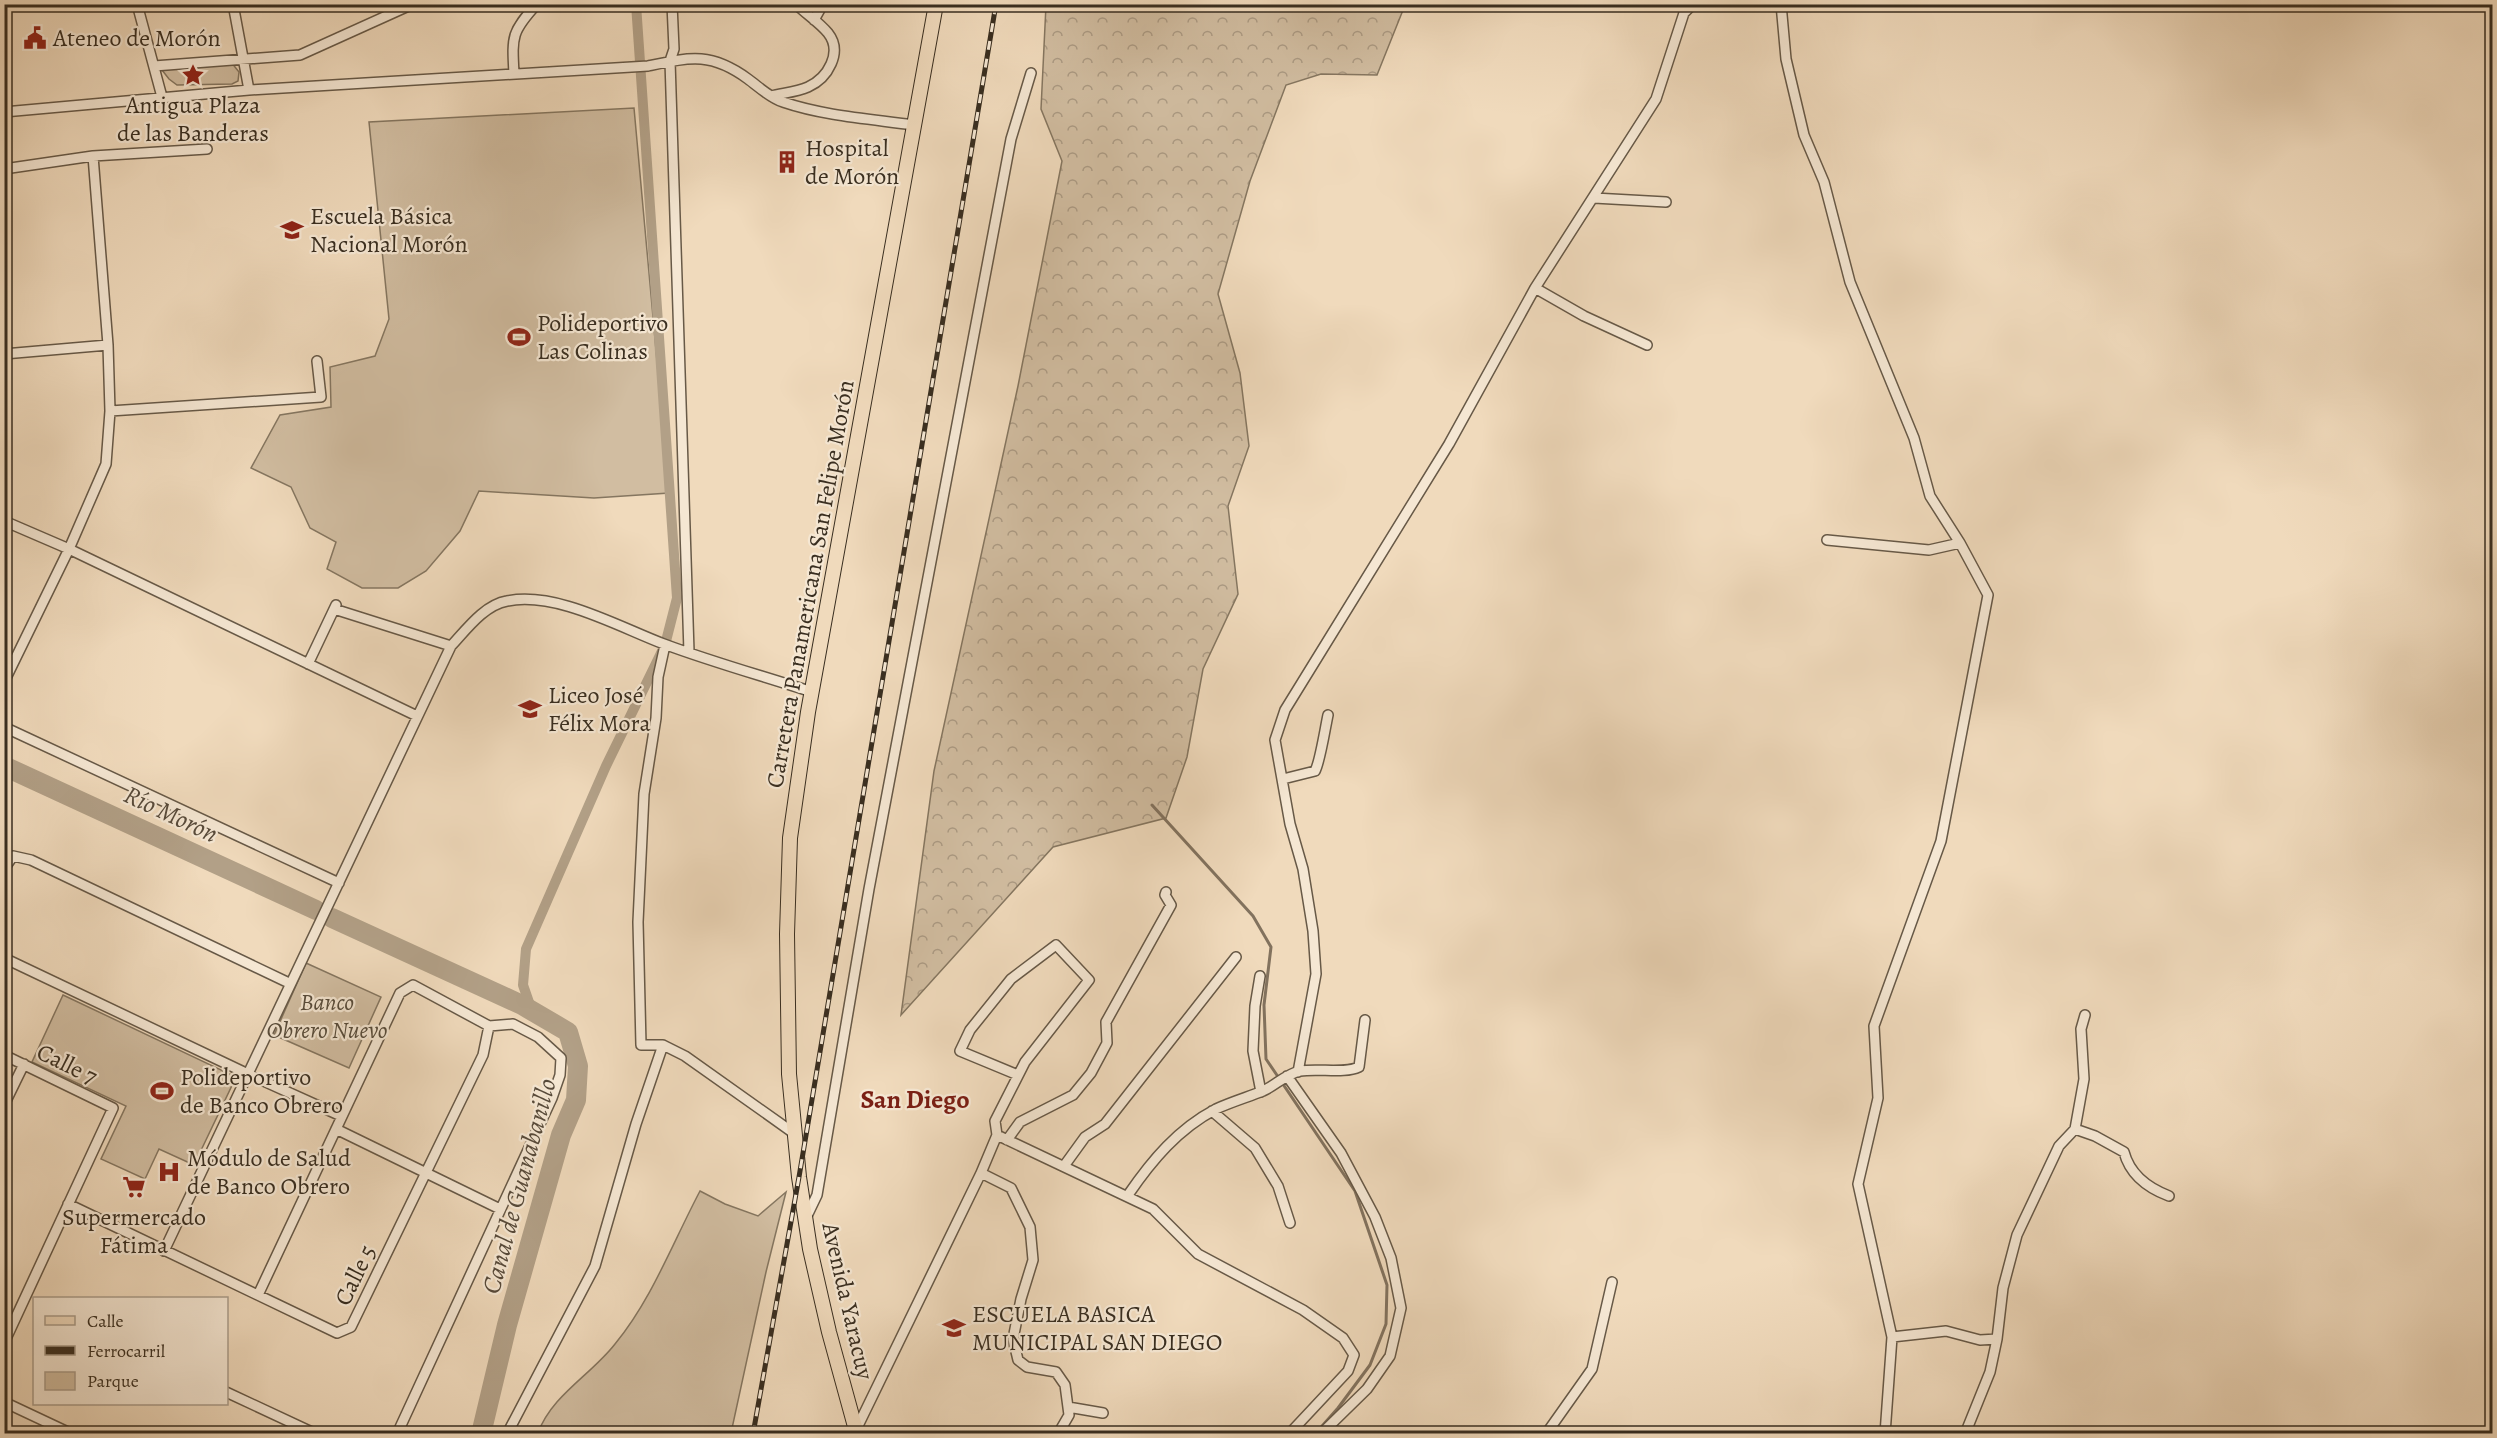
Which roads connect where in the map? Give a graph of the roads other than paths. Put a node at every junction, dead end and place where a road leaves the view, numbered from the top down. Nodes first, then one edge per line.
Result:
1 (137, 4) edge
2 (233, 4) edge
3 (413, 4) edge
4 (537, 4) edge
5 (672, 4) edge
6 (796, 4) edge
7 (823, 4) edge
8 (936, 4) edge
9 (1693, 4) edge
10 (1781, 4) edge
11 (814, 20) junction
12 (245, 60) junction
13 (670, 62) junction
14 (154, 66) junction
15 (514, 74) junction
16 (1031, 74) dead end
17 (249, 90) junction
18 (771, 96) junction
19 (162, 97) junction
20 (4, 112) edge
21 (914, 125) junction
22 (207, 149) dead end
23 (93, 156) junction
24 (4, 169) edge
25 (1594, 198) junction
26 (1666, 202) dead end
27 (1535, 288) junction
28 (108, 345) junction
29 (1647, 345) dead end
30 (4, 354) edge
31 (317, 361) dead end
32 (110, 411) junction
33 (4, 521) edge
34 (1827, 540) dead end
35 (1960, 543) junction
36 (69, 549) junction
37 (665, 645) junction
38 (451, 646) junction
39 (689, 652) junction
40 (308, 664) junction
41 (4, 682) edge
42 (812, 692) junction
43 (1328, 715) dead end
44 (417, 716) junction
45 (4, 727) edge
46 (1283, 779) junction
47 (4, 869) edge
48 (339, 883) junction
49 (1166, 892) dead end
50 (1236, 957) dead end
51 (4, 958) edge
52 (1260, 976) dead end
53 (289, 983) junction
54 (2085, 1015) dead end
55 (1365, 1020) dead end
56 (489, 1026) junction
57 (663, 1045) junction
58 (4, 1055) edge
59 (24, 1064) junction
60 (1298, 1072) junction
61 (248, 1074) junction
62 (1018, 1075) junction
63 (1285, 1078) junction
64 (1264, 1090) junction
65 (4, 1105) edge
66 (1212, 1111) junction
67 (341, 1116) junction
68 (336, 1129) junction
69 (2074, 1129) junction
70 (795, 1134) junction
71 (997, 1135) junction
72 (1007, 1140) junction
73 (1064, 1166) junction
74 (425, 1173) junction
75 (981, 1173) junction
76 (799, 1177) joint
77 (1128, 1195) junction
78 (2169, 1196) dead end
79 (68, 1204) junction
80 (500, 1209) junction
81 (806, 1220) junction
82 (1290, 1223) dead end
83 (164, 1251) junction
84 (1612, 1282) dead end
85 (258, 1295) junction
86 (30, 1299) edge
87 (1892, 1337) junction
88 (1997, 1339) junction
89 (4, 1343) edge
90 (228, 1393) edge
91 (4, 1402) edge
92 (1068, 1407) junction
93 (1103, 1413) dead end
94 (857, 1432) edge
95 (1550, 1432) edge
96 (72, 1434) edge
97 (316, 1434) edge
98 (397, 1434) edge
99 (507, 1434) edge
100 (1058, 1434) edge
101 (1289, 1434) edge
102 (1321, 1434) edge
103 (1885, 1434) edge
104 (1965, 1434) edge

1 - 14 street
2 - 12 street
3 - 12 street
4 - 15 street
5 - 13 street
6 - 11 street
7 - 11 street
8 - 21 main road, Carretera Panamericana San Felipe Morón
9 - 25 street
10 - 35 street
11 - 18 street
12 - 14 street
12 - 17 street
13 - 15 street
13 - 18 street
13 - 39 street
14 - 19 street
15 - 17 street
16 - 81 street
17 - 19 street
18 - 21 street
19 - 20 street
21 - 42 main road, Carretera Panamericana San Felipe Morón
22 - 23 street
23 - 24 street
23 - 28 street
25 - 26 street
25 - 27 street
27 - 29 street
27 - 46 street
28 - 30 street
28 - 32 street
31 - 32 street
32 - 36 street
33 - 36 street
34 - 35 street
35 - 87 street
36 - 40 street
36 - 41 street
37 - 38 street
37 - 39 street
37 - 57 street
38 - 40 street
38 - 44 street
39 - 42 street
40 - 44 street
42 - 70 main road, Carretera Panamericana San Felipe Morón
43 - 46 street
44 - 48 street
45 - 48 street
46 - 60 street
47 - 53 street
48 - 53 street
49 - 72 street
50 - 73 street
51 - 61 street
52 - 64 street
53 - 61 street
54 - 69 street
55 - 60 street
56 - 67 street
56 - 74 street, Calle 5
56 - 80 street
57 - 70 street
57 - 99 street
58 - 59 street, Calle 7
59 - 65 street
59 - 79 street, Calle 7
60 - 63 street
61 - 67 street
61 - 83 street
62 - 62 street
62 - 71 street
63 - 64 street
63 - 102 street
64 - 66 street
66 - 77 street
66 - 82 street
67 - 68 street
68 - 74 street
68 - 85 street
69 - 78 street
69 - 88 street
70 - 76 main road, Carretera Panamericana San Felipe Morón
71 - 72 street
71 - 75 street
72 - 73 street
73 - 77 street
74 - 80 street
74 - 85 street, Calle 5
75 - 92 street
75 - 94 street
76 - 81 main road, Avenida Yaracuy
77 - 101 street
79 - 83 street, Calle 5
79 - 86 street
80 - 98 street
81 - 94 main road, Avenida Yaracuy
83 - 85 street, Calle 5
84 - 95 street
86 - 89 street
87 - 88 street
87 - 103 street
88 - 104 street
90 - 97 street
91 - 96 street
92 - 93 street
92 - 100 street

